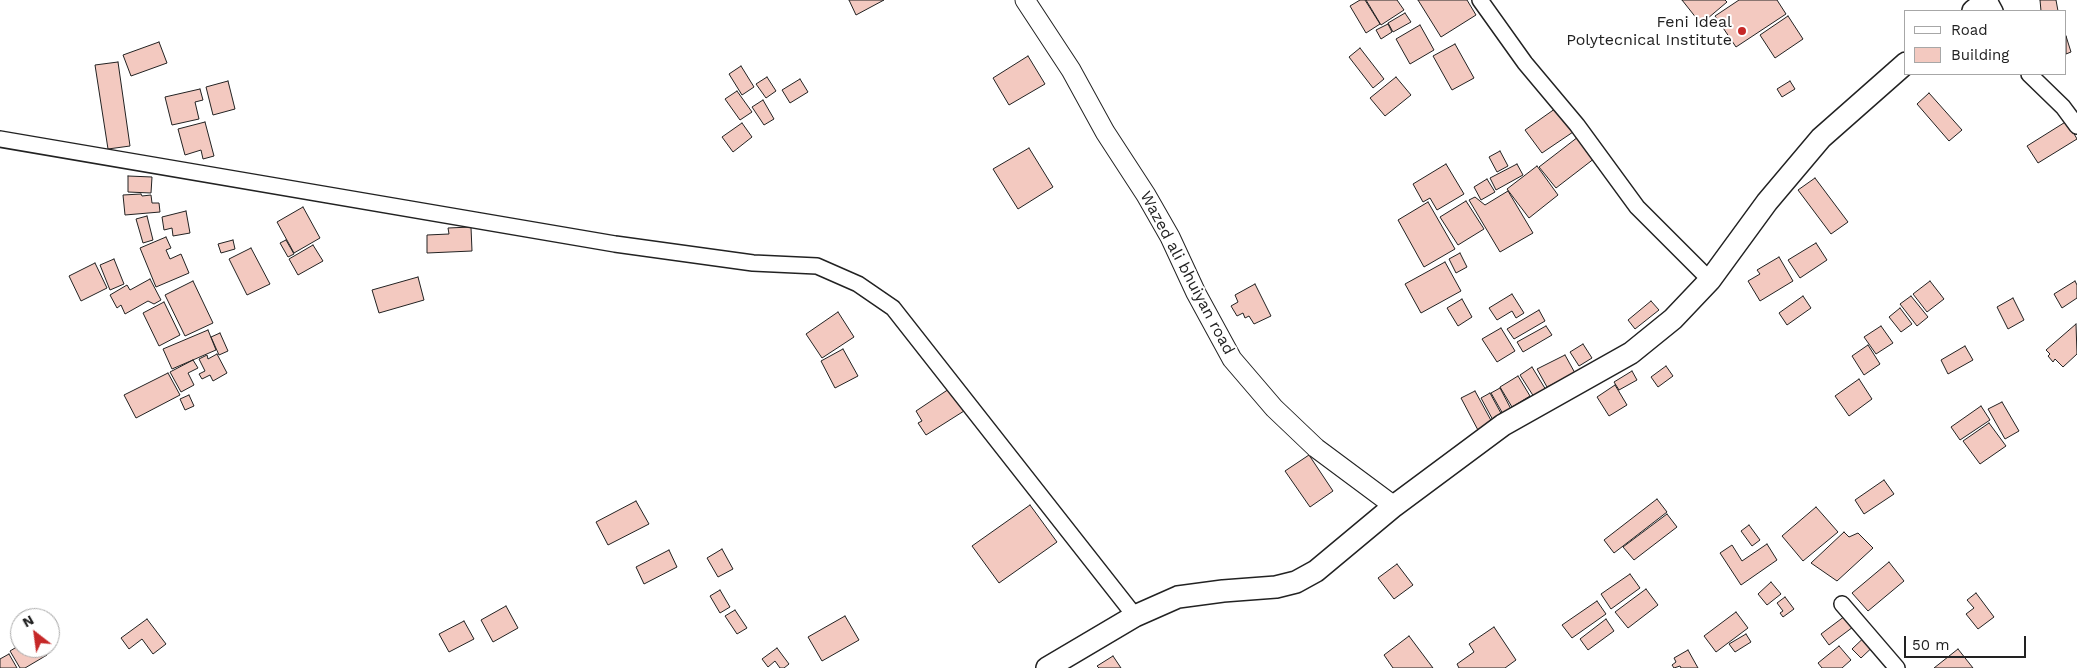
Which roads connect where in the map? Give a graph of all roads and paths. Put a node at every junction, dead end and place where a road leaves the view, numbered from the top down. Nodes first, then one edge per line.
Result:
1 (1025, 0) edge
2 (1480, 0) edge
3 (1988, 0) edge
4 (1974, 10) edge
5 (1904, 65) edge
6 (2031, 75) edge
7 (2077, 126) edge
8 (0, 139) edge
9 (1710, 280) junction
10 (1394, 506) junction
11 (1842, 604) dead end
12 (1135, 616) junction
13 (1047, 668) edge
14 (1897, 668) edge

1 - 10 street, Wazed ali bhuiyan road
2 - 9 street
3 - 4 main road
5 - 9 main road
6 - 7 street
8 - 12 street
9 - 10 main road
10 - 12 main road
11 - 14 street
12 - 13 main road

